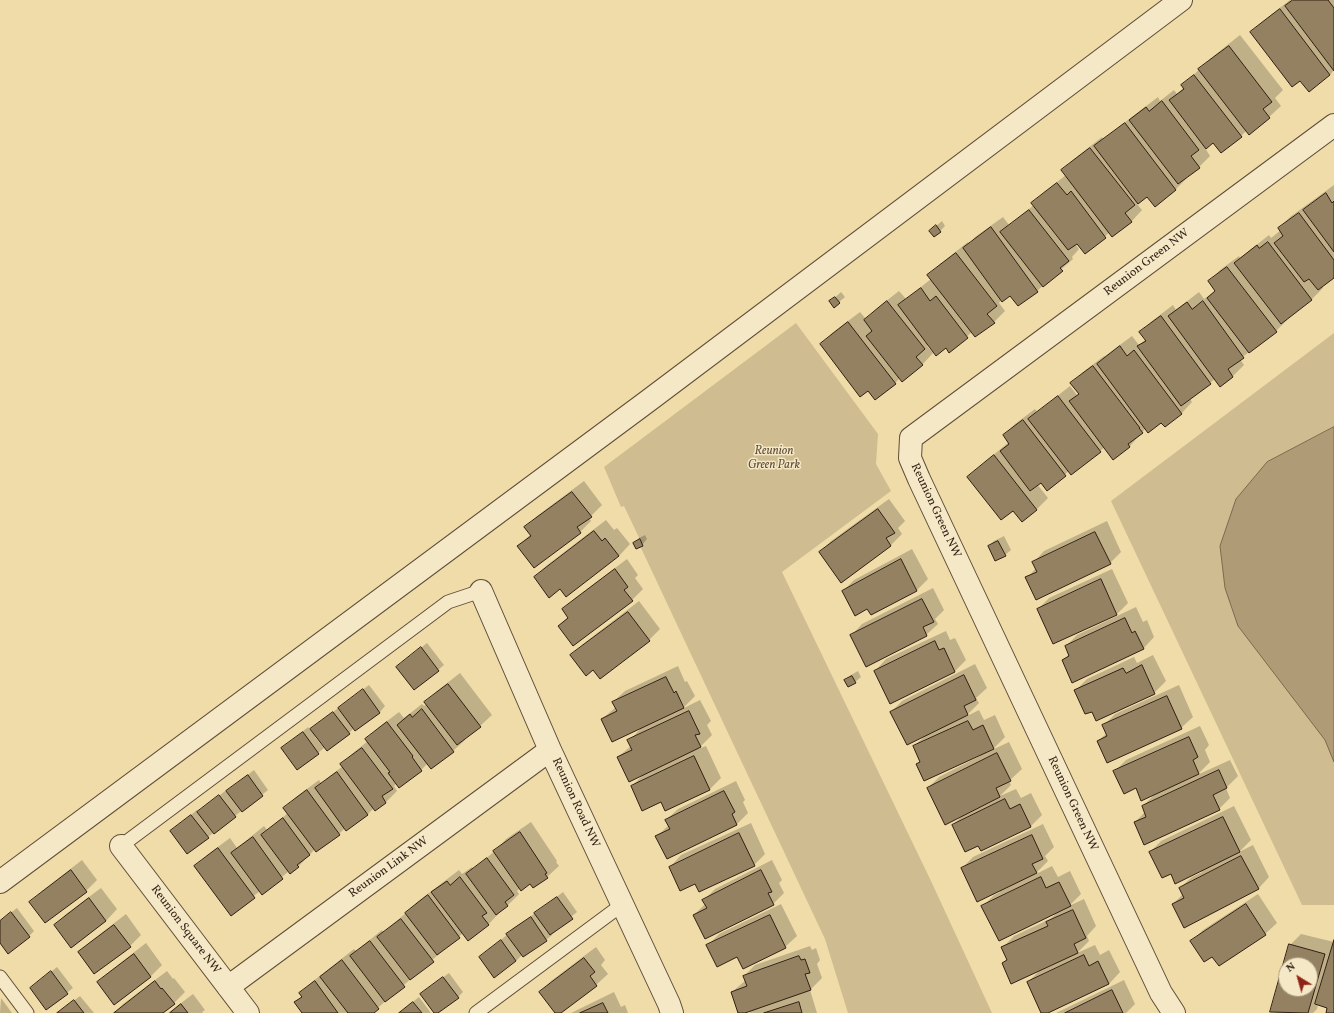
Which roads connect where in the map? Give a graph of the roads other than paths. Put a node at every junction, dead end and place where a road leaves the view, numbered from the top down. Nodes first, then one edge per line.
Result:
1 (1181, 0) edge
2 (1334, 125) edge
3 (481, 591) joint
4 (550, 750) junction
5 (121, 846) joint
6 (0, 882) edge
7 (623, 904) junction
8 (0, 977) edge
9 (228, 987) junction
10 (27, 1013) edge
11 (248, 1013) edge
12 (476, 1013) edge
13 (672, 1013) edge
14 (1174, 1013) edge

1 - 6 street
2 - 14 street, Reunion Green NW
3 - 4 street, Reunion Road NW
3 - 5 lane
4 - 7 street, Reunion Road NW
4 - 9 street, Reunion Link NW
5 - 9 street, Reunion Square NW
7 - 12 lane
7 - 13 street, Reunion Road NW
8 - 10 lane
9 - 11 street, Reunion Square NW

